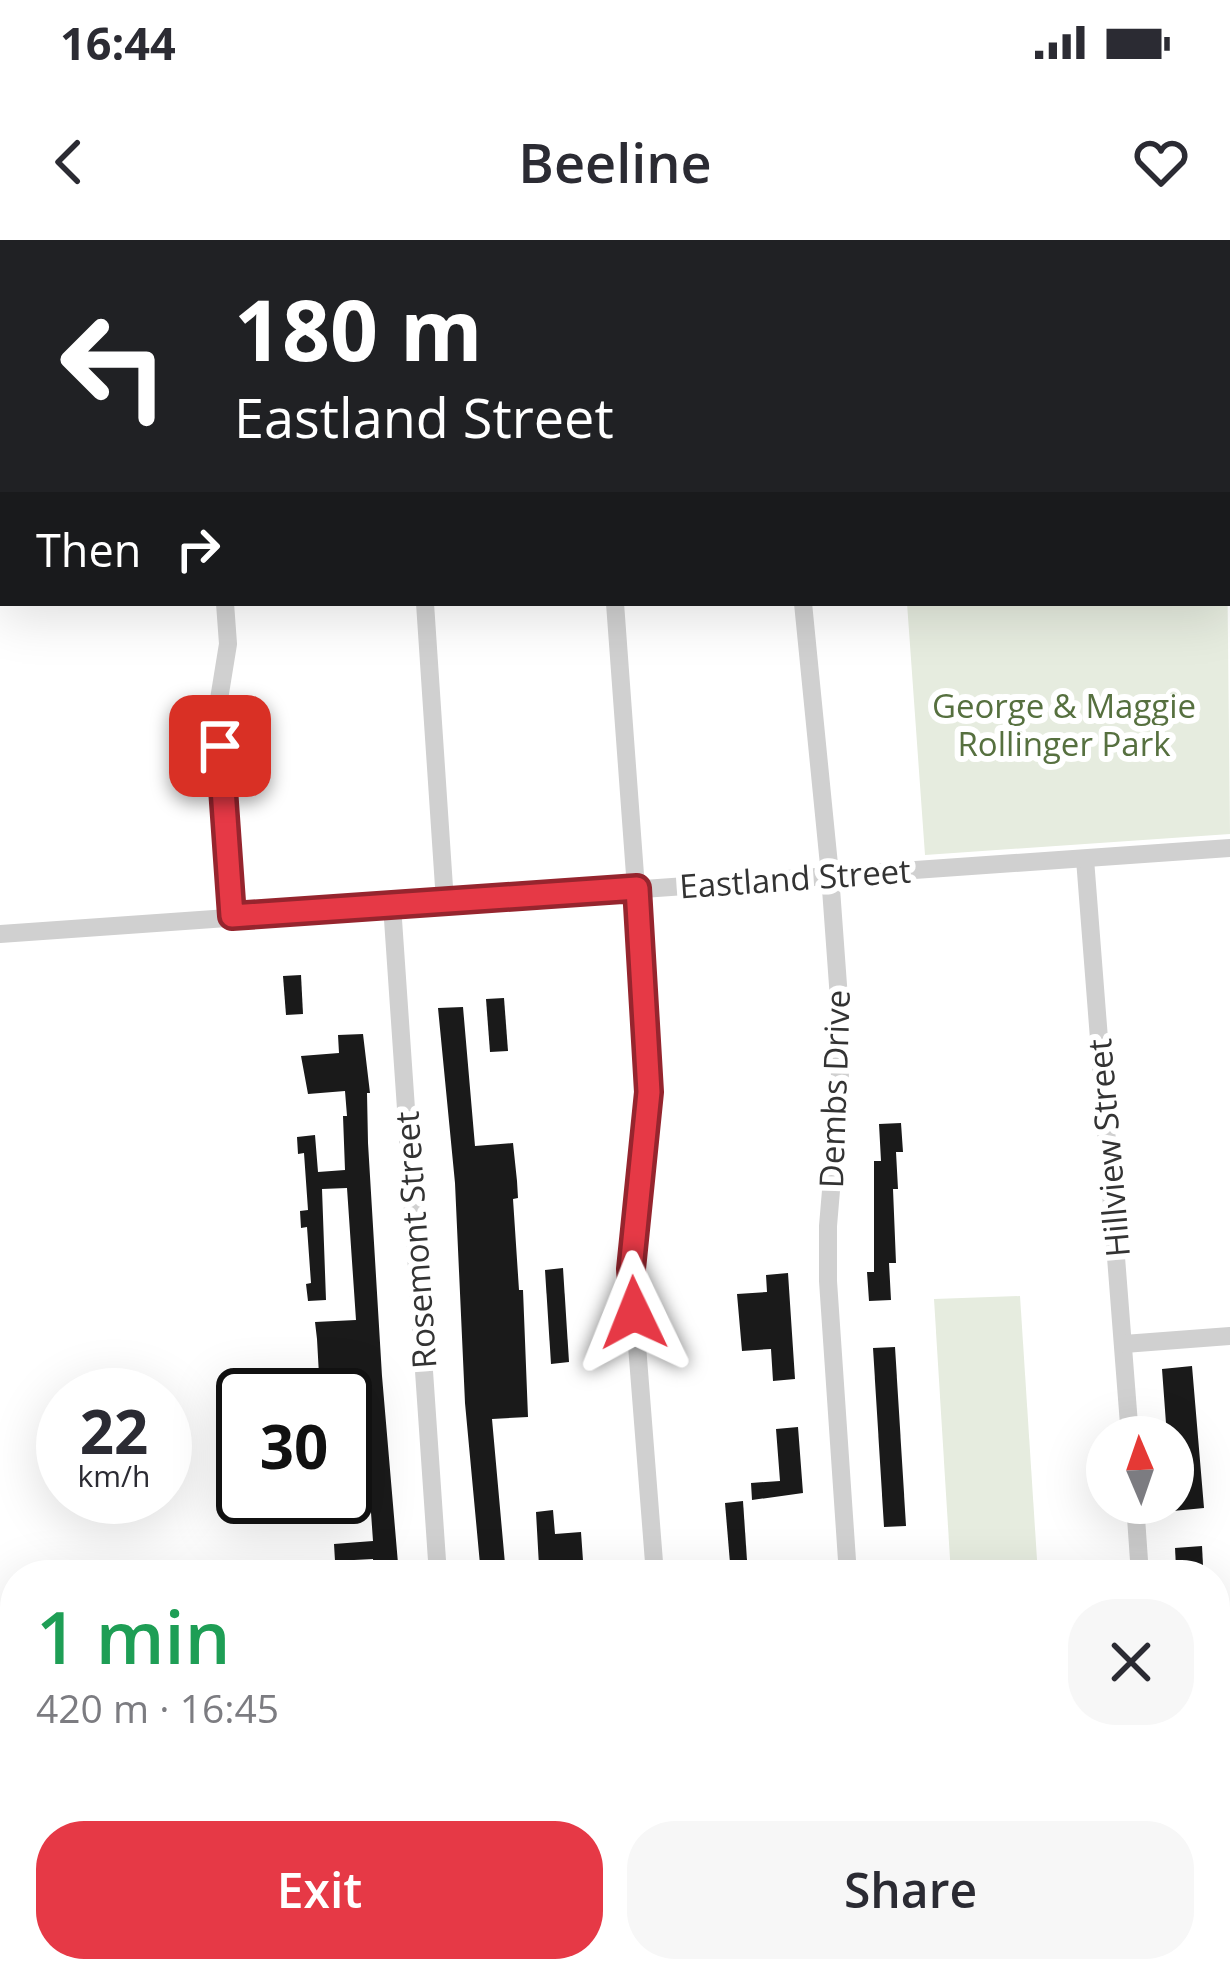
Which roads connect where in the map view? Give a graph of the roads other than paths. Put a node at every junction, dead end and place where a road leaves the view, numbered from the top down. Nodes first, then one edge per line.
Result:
1 (225, 606) edge
2 (424, 606) edge
3 (615, 606) edge
4 (802, 606) edge
5 (1230, 848) edge
6 (1085, 859) junction
7 (830, 875) junction
8 (637, 888) junction
9 (445, 902) junction
10 (392, 905) junction
11 (232, 916) junction
12 (0, 934) edge
13 (1230, 1336) edge
14 (1124, 1344) junction
15 (1129, 1416) edge
16 (1136, 1524) edge
17 (437, 1560) edge
18 (654, 1560) edge
19 (847, 1560) edge
20 (1139, 1560) edge

1 - 11 street
2 - 9 street
3 - 8 street
4 - 7 street, Dembs Drive
5 - 6 street, Eastland Street
6 - 7 street, Eastland Street
6 - 14 street, Hillview Street
7 - 8 street, Eastland Street
7 - 19 street, Dembs Drive
8 - 9 street, Eastland Street
8 - 18 street
9 - 10 street, Eastland Street
10 - 11 street, Eastland Street
10 - 17 street, Rosemont Street
11 - 12 street, Eastland Street
13 - 14 street
14 - 15 street, Hillview Street
16 - 20 street

